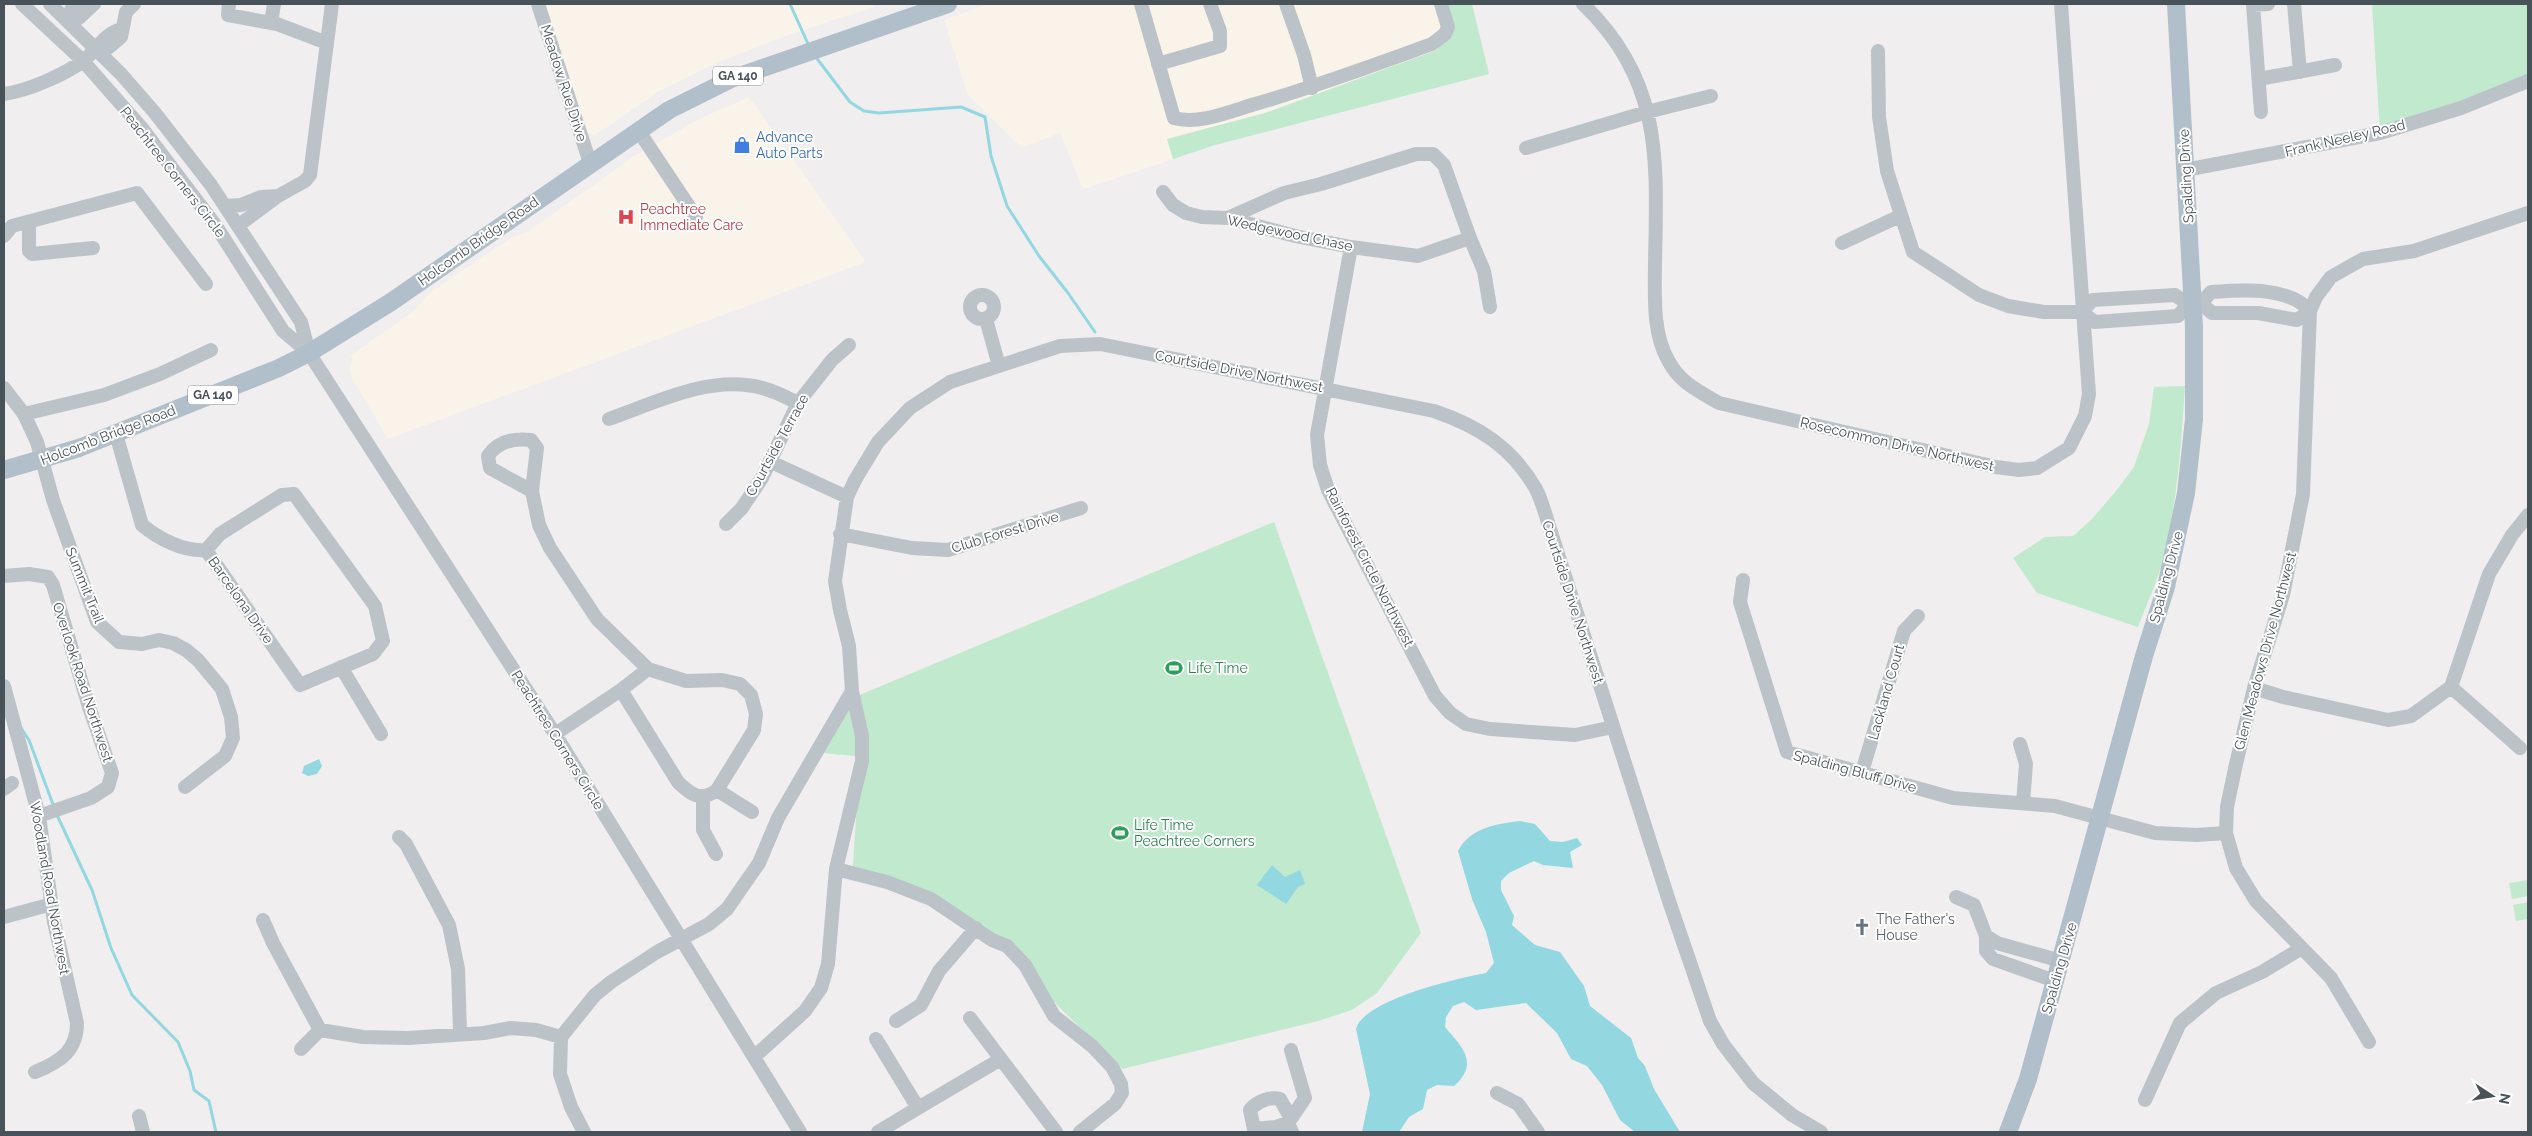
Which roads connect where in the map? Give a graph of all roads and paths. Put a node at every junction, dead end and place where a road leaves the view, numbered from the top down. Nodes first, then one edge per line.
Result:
1 (22, 4) edge
2 (50, 4) edge
3 (78, 4) edge
4 (94, 4) edge
5 (134, 4) edge
6 (229, 4) edge
7 (274, 4) edge
8 (332, 4) edge
9 (538, 4) edge
10 (948, 4) edge
11 (1141, 4) edge
12 (1210, 4) edge
13 (1286, 4) edge
14 (1440, 4) edge
15 (1583, 4) edge
16 (2061, 4) edge
17 (2176, 4) edge
18 (2253, 4) edge
19 (2268, 4) edge
20 (2294, 4) edge
21 (69, 21) junction
22 (271, 23) junction
23 (327, 43) junction
24 (97, 49) junction
25 (1878, 51) dead end
26 (82, 61) junction
27 (1158, 64) junction
28 (2335, 66) dead end
29 (2300, 72) junction
30 (2259, 79) junction
31 (2528, 81) edge
32 (1312, 88) junction
33 (4, 94) edge
34 (1711, 96) dead end
35 (1647, 112) junction
36 (2261, 112) dead end
37 (638, 130) junction
38 (1526, 148) dead end
39 (590, 163) junction
40 (2186, 170) junction
41 (1162, 192) dead end
42 (278, 196) junction
43 (226, 206) junction
44 (2528, 213) edge
45 (696, 216) dead end
46 (1900, 216) junction
47 (1228, 218) junction
48 (29, 222) junction
49 (239, 225) junction
50 (4, 236) edge
51 (1470, 238) junction
52 (1842, 242) dead end
53 (1351, 247) junction
54 (93, 248) dead end
55 (206, 284) dead end
56 (2136, 297) junction
57 (2194, 304) junction
58 (1490, 307) dead end
59 (2310, 311) junction
60 (2081, 312) junction
61 (986, 318) dead end
62 (2138, 318) junction
63 (849, 345) dead end
64 (211, 350) dead end
65 (309, 353) junction
66 (999, 366) junction
67 (4, 388) edge
68 (1325, 388) junction
69 (798, 402) junction
70 (24, 414) junction
71 (609, 419) dead end
72 (116, 434) junction
73 (41, 460) junction
74 (771, 462) junction
75 (4, 470) edge
76 (532, 491) dead end
77 (847, 498) junction
78 (1081, 508) dead end
79 (2528, 515) edge
80 (726, 524) dead end
81 (840, 534) junction
82 (206, 550) junction
83 (4, 576) edge
84 (1743, 580) dead end
85 (1918, 616) dead end
86 (341, 667) junction
87 (648, 669) junction
88 (4, 686) edge
89 (2451, 687) junction
90 (2254, 688) junction
91 (621, 690) junction
92 (852, 691) junction
93 (1613, 727) junction
94 (381, 734) dead end
95 (555, 734) junction
96 (2020, 744) dead end
97 (2520, 748) dead end
98 (1862, 772) junction
99 (185, 787) dead end
100 (717, 790) junction
101 (703, 798) junction
102 (2023, 803) junction
103 (752, 812) dead end
104 (39, 816) junction
105 (2100, 818) junction
106 (2226, 833) junction
107 (399, 837) dead end
108 (716, 854) dead end
109 (836, 870) junction
110 (1956, 896) dead end
111 (52, 904) junction
112 (4, 917) edge
113 (263, 920) dead end
114 (976, 928) junction
115 (1986, 936) junction
116 (681, 941) junction
117 (2302, 948) junction
118 (2061, 960) junction
119 (2055, 981) junction
120 (970, 1018) dead end
121 (896, 1021) dead end
122 (320, 1030) junction
123 (460, 1032) junction
124 (560, 1037) junction
125 (876, 1039) dead end
126 (2368, 1042) dead end
127 (300, 1049) dead end
128 (1291, 1050) dead end
129 (754, 1057) junction
130 (1001, 1059) junction
131 (35, 1072) dead end
132 (1497, 1092) dead end
133 (2145, 1100) dead end
134 (918, 1108) junction
135 (139, 1116) dead end
136 (1290, 1124) edge
137 (143, 1132) edge
138 (584, 1132) edge
139 (800, 1132) edge
140 (878, 1132) edge
141 (1056, 1132) edge
142 (1080, 1132) edge
143 (1538, 1132) edge
144 (1821, 1132) edge
145 (2008, 1132) edge

1 - 26 street, Peachtree Corners Circle
2 - 21 street, Peachtree Corners Circle
3 - 21 street
4 - 21 street
5 - 24 street
6 - 22 street
7 - 22 street
8 - 23 street
9 - 39 street, Meadow Rue Drive
10 - 37 main road, Holcomb Bridge Road / GA 140
11 - 27 street
12 - 27 street
13 - 32 street
14 - 32 street
15 - 35 street, Rosecommon Drive Northwest
16 - 60 street, Rosecommon Drive Northwest
17 - 40 main road, Spalding Drive
18 - 19 street
18 - 30 street
20 - 29 street
21 - 24 street, Peachtree Corners Circle
22 - 23 street
23 - 42 street
24 - 26 street
24 - 43 street, Peachtree Corners Circle
25 - 46 street
26 - 33 street
26 - 65 street, Peachtree Corners Circle
27 - 32 street
28 - 29 street
29 - 30 street
30 - 36 street
31 - 40 street, Frank Neeley Road
34 - 35 street
35 - 38 street
35 - 60 street, Rosecommon Drive Northwest
37 - 39 main road, Holcomb Bridge Road / GA 140
37 - 45 street
39 - 65 main road, Holcomb Bridge Road / GA 140
40 - 57 main road, Spalding Drive
41 - 47 street, Wedgewood Chase
42 - 43 street
42 - 49 street
43 - 49 street, Peachtree Corners Circle
44 - 59 street, Glen Meadows Drive Northwest
46 - 52 street
46 - 60 street
47 - 51 street
47 - 53 street, Wedgewood Chase
48 - 50 street
48 - 54 street
48 - 55 street
49 - 65 street, Peachtree Corners Circle
51 - 53 street, Wedgewood Chase
51 - 58 street
53 - 68 street, Rainforest Circle Northwest
56 - 57 street
56 - 60 street
56 - 62 street
57 - 59 street
57 - 59 street
57 - 62 street
57 - 105 main road, Spalding Drive
59 - 90 street, Glen Meadows Drive Northwest
60 - 62 street
61 - 66 street
63 - 69 street, Courtside Terrace
64 - 70 street
65 - 72 main road, Holcomb Bridge Road / GA 140
65 - 95 street, Peachtree Corners Circle
66 - 68 street, Courtside Drive Northwest
66 - 77 street, Courtside Drive Northwest
67 - 70 street, Summit Trail
68 - 93 street, Courtside Drive Northwest
68 - 93 street, Rainforest Circle Northwest
69 - 71 street
69 - 74 street, Courtside Terrace
70 - 73 street, Summit Trail
72 - 73 main road, Holcomb Bridge Road / GA 140
72 - 82 street, Barcelona Drive
73 - 75 main road, Holcomb Bridge Road / GA 140
73 - 99 street, Summit Trail
74 - 77 street
74 - 80 street, Courtside Terrace
76 - 87 street
77 - 81 street, Courtside Drive Northwest
78 - 81 street, Club Forest Drive
79 - 89 street
81 - 92 street, Courtside Drive Northwest
82 - 86 street, Barcelona Drive
82 - 86 street
83 - 104 street, Overlook Road Northwest
84 - 98 street, Spalding Bluff Drive
85 - 98 street, Lackland Court
86 - 94 street
87 - 91 street
87 - 100 street
88 - 104 street, Woodland Road Northwest
89 - 90 street
89 - 97 street
90 - 106 street, Glen Meadows Drive Northwest
91 - 95 street
91 - 101 street
92 - 109 street, Courtside Drive Northwest
92 - 116 street
93 - 144 street, Courtside Drive Northwest
95 - 116 street, Peachtree Corners Circle
96 - 102 street
98 - 102 street, Spalding Bluff Drive
100 - 101 street
100 - 103 street
101 - 108 street
102 - 105 street, Spalding Bluff Drive
104 - 111 street, Woodland Road Northwest
105 - 106 street, Spalding Bluff Drive
105 - 118 main road, Spalding Drive
106 - 117 street, Glen Meadows Drive Northwest
107 - 123 street
109 - 114 street
109 - 129 street, Courtside Drive Northwest
110 - 115 street
111 - 112 street
111 - 131 street, Woodland Road Northwest
113 - 122 street
114 - 121 street
114 - 142 street
115 - 118 street
115 - 119 street
116 - 124 street
116 - 129 street, Peachtree Corners Circle
117 - 126 street, Glen Meadows Drive Northwest
117 - 133 street
118 - 119 main road, Spalding Drive
119 - 145 main road, Spalding Drive
120 - 130 street
122 - 123 street
122 - 127 street
123 - 124 street
124 - 138 street
125 - 134 street
128 - 136 street
129 - 139 street, Peachtree Corners Circle
130 - 134 street
130 - 141 street
132 - 143 street
134 - 140 street
135 - 137 street

